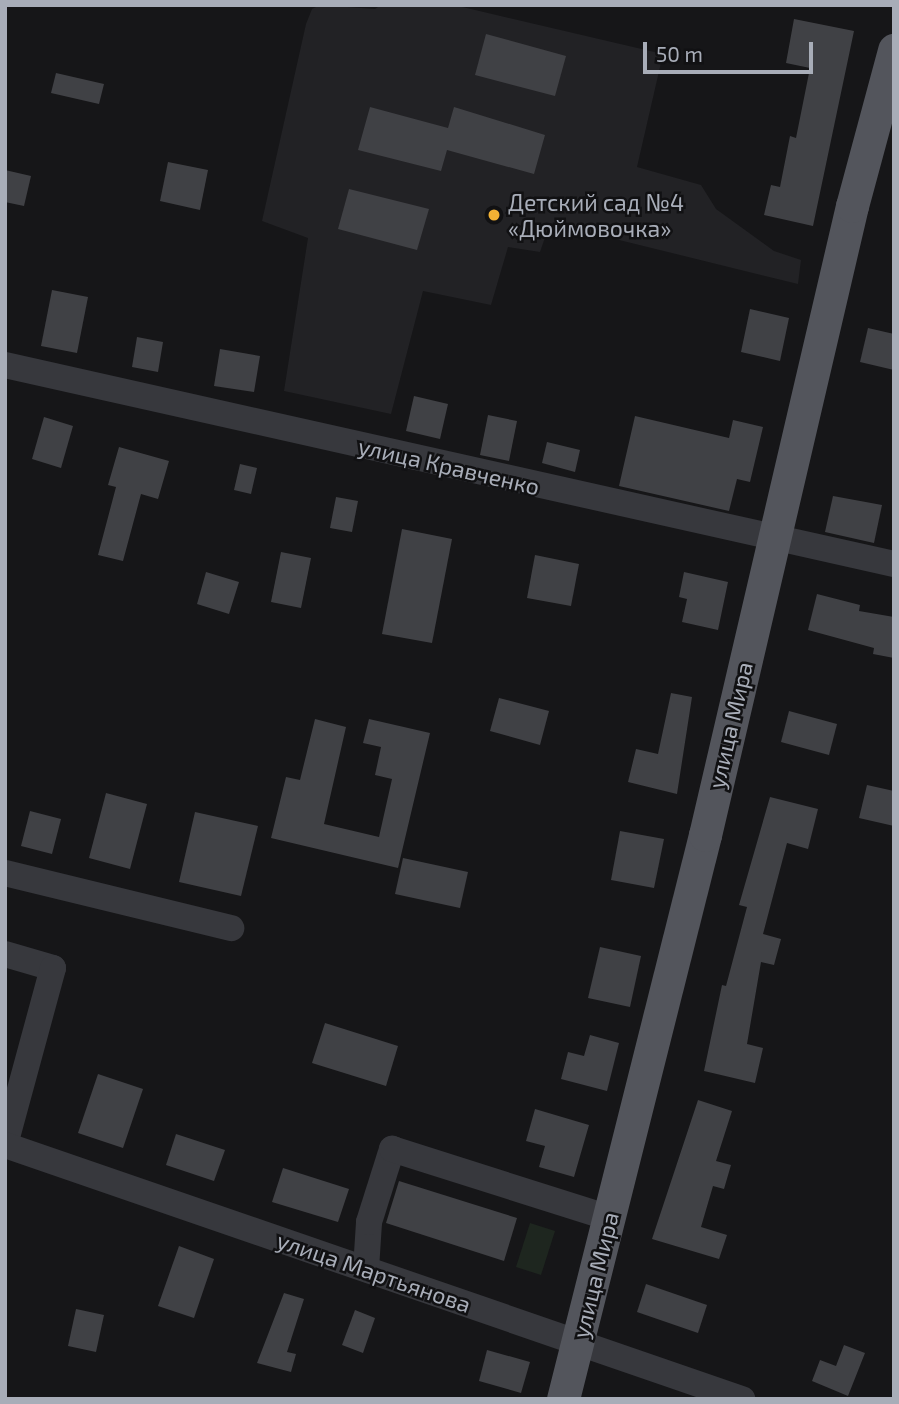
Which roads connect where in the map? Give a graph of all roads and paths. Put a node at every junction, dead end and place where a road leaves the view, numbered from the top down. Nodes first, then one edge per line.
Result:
1 (894, 50) edge
2 (5, 365) edge
3 (773, 539) junction
4 (894, 564) edge
5 (5, 873) edge
6 (231, 929) dead end
7 (5, 954) edge
8 (5, 1145) edge
9 (609, 1218) junction
10 (366, 1269) junction
11 (578, 1342) junction
12 (563, 1399) edge
13 (742, 1399) edge

1 - 3 main road, улица Мира
2 - 3 street, улица Кравченко
3 - 4 street, улица Кравченко
3 - 9 main road, улица Мира
5 - 6 street
7 - 8 street
8 - 10 street, улица Мартьянова
9 - 10 street
9 - 11 main road, улица Мира
10 - 11 street, улица Мартьянова
11 - 12 main road, улица Мира
11 - 13 street, улица Мартьянова

